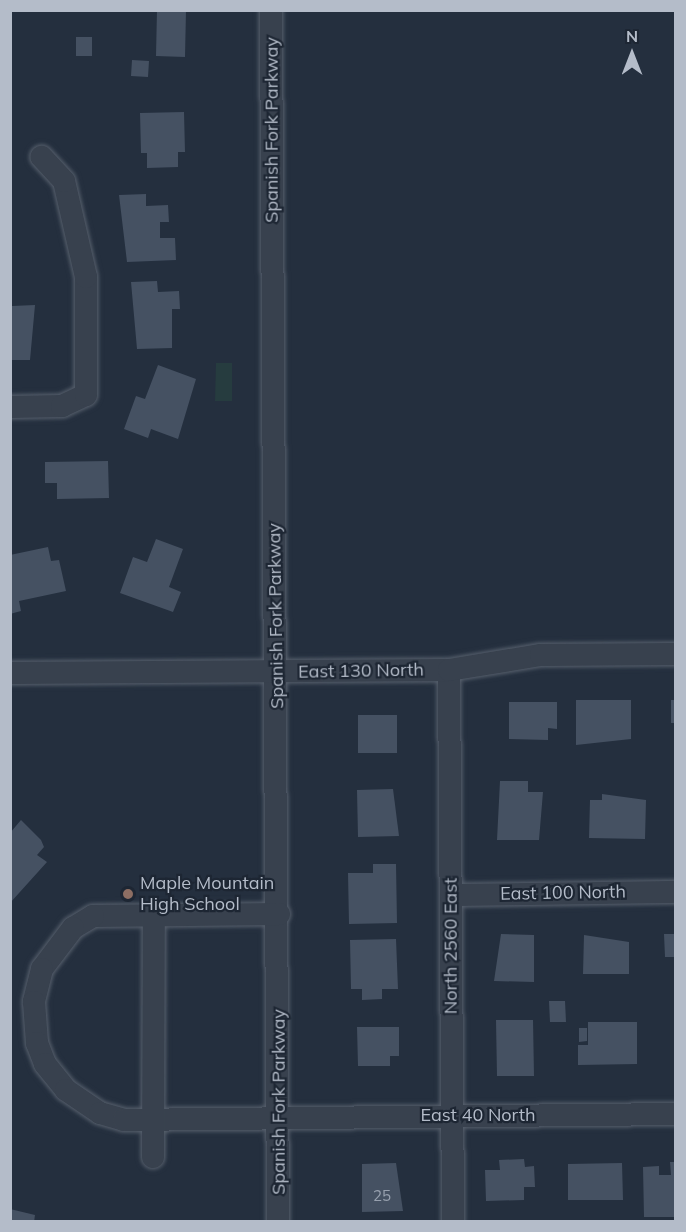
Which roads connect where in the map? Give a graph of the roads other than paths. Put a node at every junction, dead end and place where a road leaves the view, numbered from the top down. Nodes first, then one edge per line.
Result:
1 (271, 10) edge
2 (42, 157) dead end
3 (10, 407) edge
4 (675, 654) edge
5 (449, 670) junction
6 (275, 671) junction
7 (10, 673) edge
8 (675, 892) edge
9 (451, 895) junction
10 (154, 915) junction
11 (279, 915) junction
12 (675, 1114) edge
13 (452, 1115) junction
14 (280, 1116) junction
15 (153, 1119) junction
16 (153, 1157) dead end
17 (278, 1221) edge
18 (453, 1221) edge

1 - 6 street, Spanish Fork Parkway
2 - 3 street
4 - 5 street, East 130 North
5 - 6 street, East 130 North
5 - 9 street, North 2560 East
6 - 7 street, East 130 North
6 - 11 street, Spanish Fork Parkway
8 - 9 street, East 100 North
9 - 13 street, North 2560 East
10 - 11 street, East 40 North
10 - 15 street
10 - 15 street, East 40 North
11 - 14 street, Spanish Fork Parkway
12 - 13 street, East 40 North
13 - 14 street, East 40 North
13 - 18 street, North 2560 East
14 - 15 street, East 40 North
14 - 17 street, Spanish Fork Parkway
15 - 16 street

